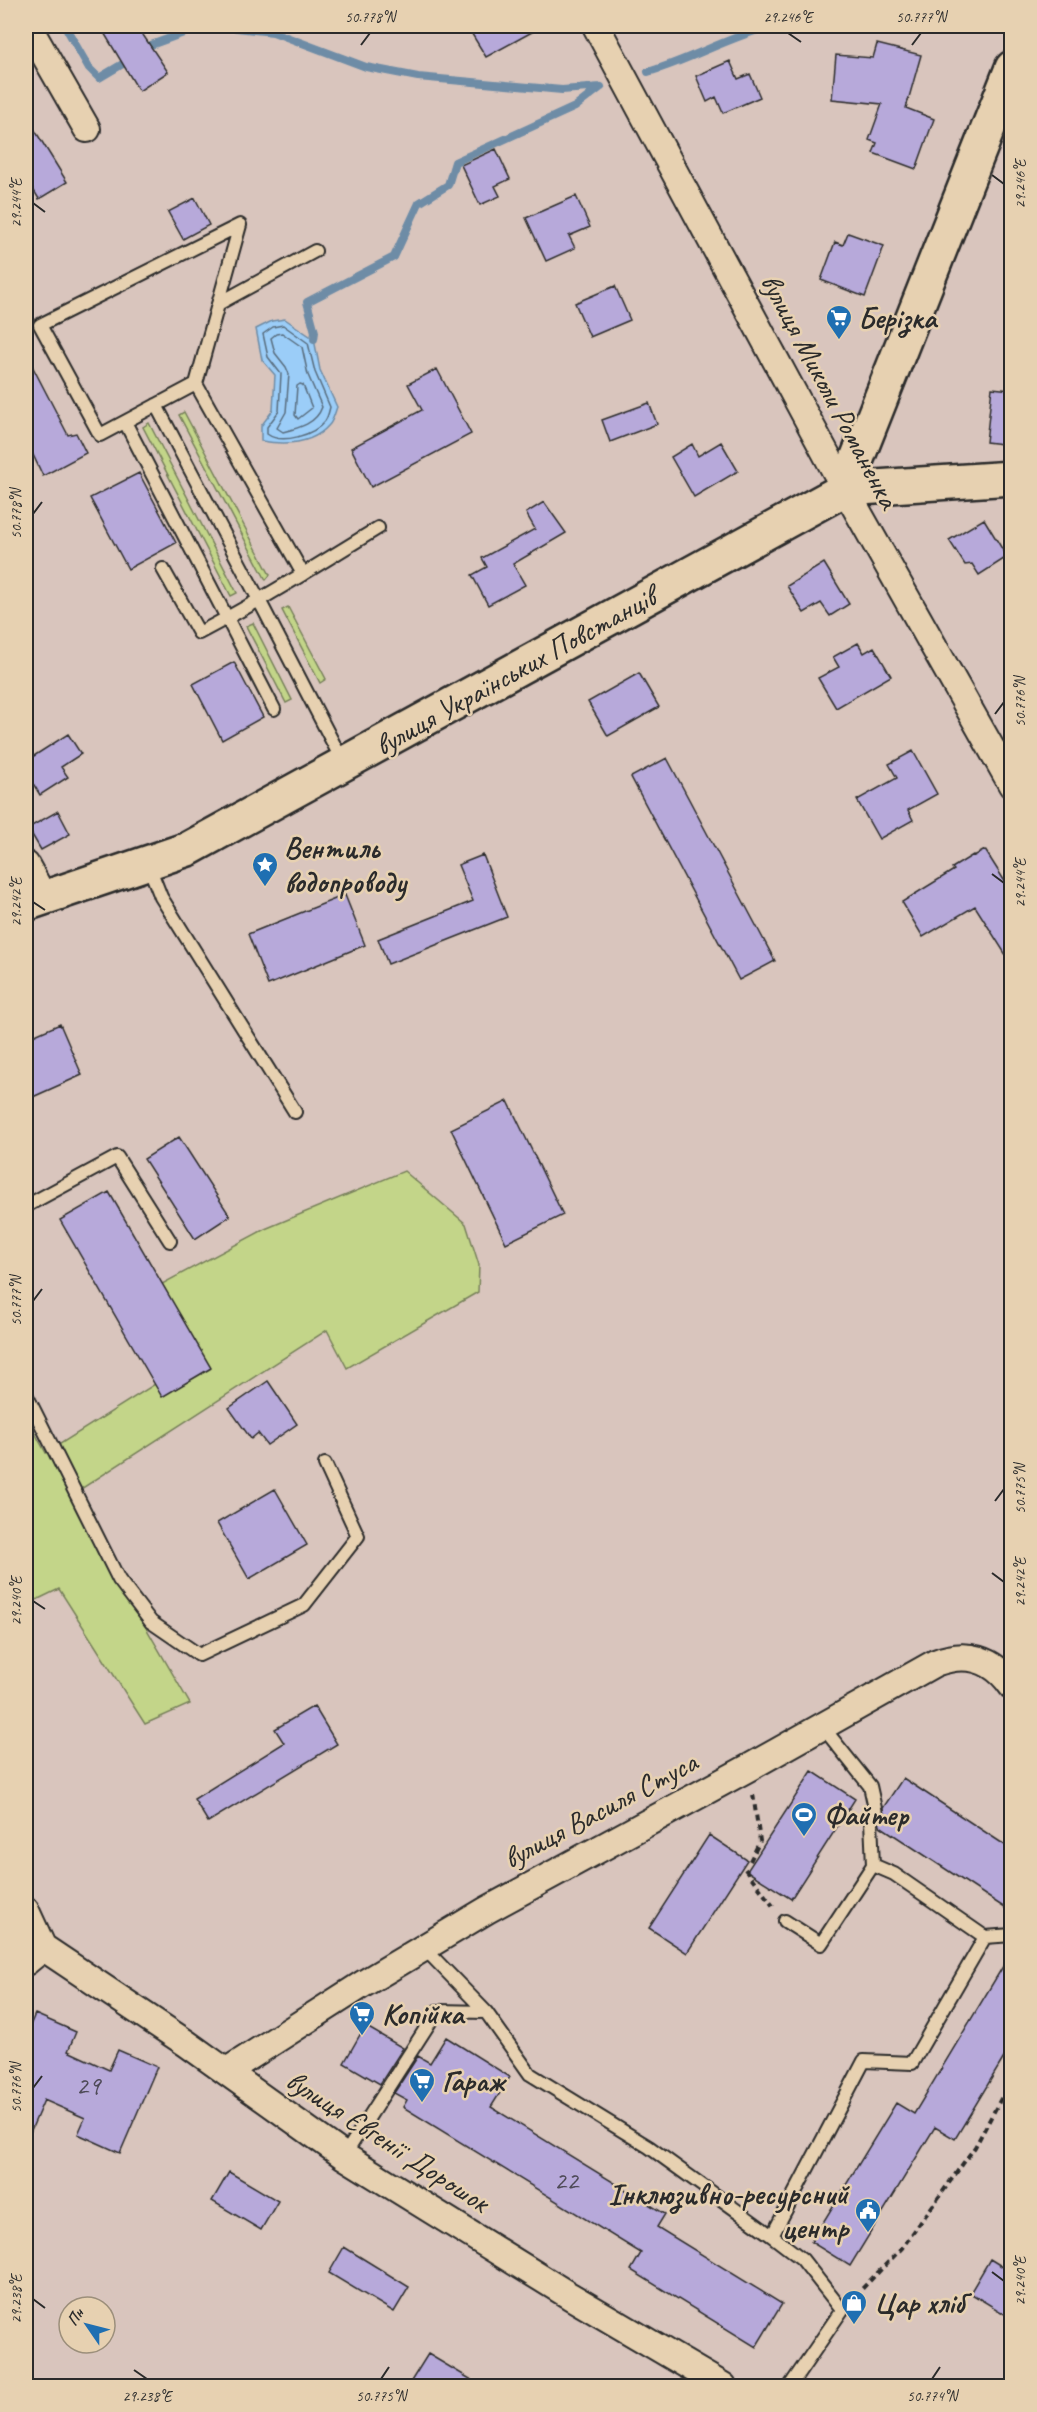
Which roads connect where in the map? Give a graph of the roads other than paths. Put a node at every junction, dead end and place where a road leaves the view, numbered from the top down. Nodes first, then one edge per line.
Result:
1 (28, 26) edge
2 (596, 26) edge
3 (1011, 68) edge
4 (87, 129) dead end
5 (315, 251) dead end
6 (218, 304) junction
7 (196, 384) junction
8 (156, 405) junction
9 (125, 422) junction
10 (1011, 478) edge
11 (845, 489) junction
12 (378, 528) dead end
13 (163, 569) dead end
14 (303, 574) junction
15 (259, 600) junction
16 (226, 618) junction
17 (274, 709) dead end
18 (344, 765) junction
19 (1011, 785) edge
20 (148, 863) junction
21 (26, 865) edge
22 (35, 901) edge
23 (295, 1112) dead end
24 (26, 1206) edge
25 (170, 1241) dead end
26 (26, 1394) edge
27 (326, 1464) dead end
28 (1011, 1686) edge
29 (822, 1726) junction
30 (873, 1865) junction
31 (26, 1911) edge
32 (785, 1920) road end
33 (1011, 1935) edge
34 (985, 1937) junction
35 (423, 1947) junction
36 (31, 1949) edge
37 (486, 2012) junction
38 (227, 2071) junction
39 (344, 2156) junction
40 (772, 2236) junction
41 (723, 2386) edge
42 (790, 2386) edge

1 - 4 street
2 - 11 street, вулиця Миколи Романенка
3 - 11 street
5 - 6 lane
6 - 7 lane
6 - 9 lane
7 - 8 lane
7 - 14 lane
8 - 9 lane
8 - 15 lane
9 - 16 lane
10 - 11 street, вулиця Українських Повстанців
11 - 18 street, вулиця Українських Повстанців
11 - 19 street, вулиця Миколи Романенка
12 - 14 lane
13 - 16 lane
14 - 15 lane
15 - 16 lane
15 - 18 lane
16 - 17 lane
18 - 20 street, вулиця Українських Повстанців
20 - 22 street, вулиця Українських Повстанців
20 - 23 lane
21 - 22 street
24 - 25 lane
26 - 27 lane
28 - 29 street, вулиця Василя Стуса
29 - 30 lane
29 - 35 street, вулиця Василя Стуса
30 - 32 lane
30 - 34 lane
31 - 36 street
33 - 34 lane
34 - 40 lane
35 - 37 lane
35 - 38 street, вулиця Василя Стуса
36 - 38 street, вулиця Євгенії Дорошок
37 - 39 lane
37 - 40 lane
38 - 39 street, вулиця Євгенії Дорошок
39 - 41 street, вулиця Євгенії Дорошок
40 - 42 lane

